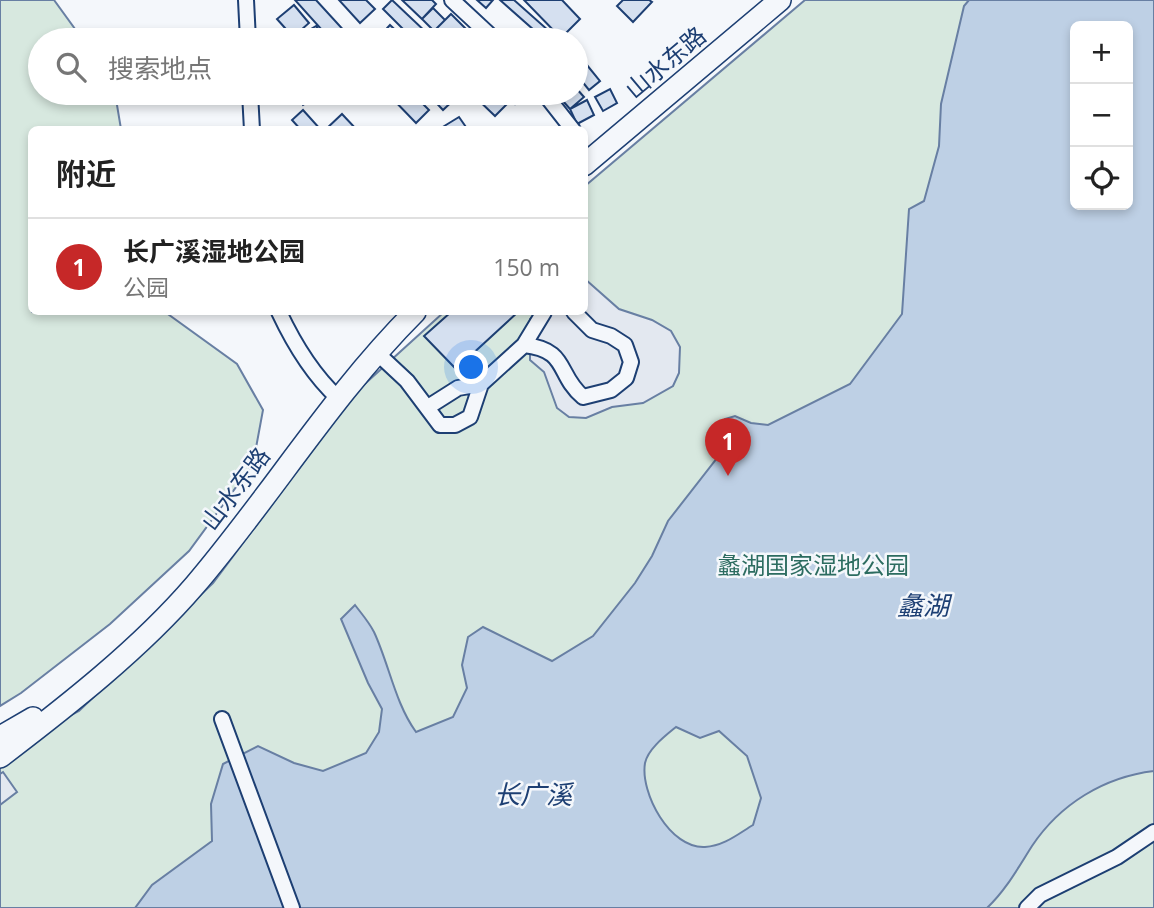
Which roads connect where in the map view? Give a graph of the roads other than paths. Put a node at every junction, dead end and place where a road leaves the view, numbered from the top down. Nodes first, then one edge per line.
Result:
1 (246, 0) edge
2 (452, 0) edge
3 (780, 0) edge
4 (247, 28) edge
5 (482, 28) edge
6 (251, 105) edge
7 (553, 105) edge
8 (252, 126) edge
9 (570, 126) edge
10 (588, 155) edge
11 (280, 315) edge
12 (412, 315) edge
13 (542, 315) edge
14 (577, 315) edge
15 (524, 345) junction
16 (377, 353) junction
17 (481, 384) junction
18 (338, 398) junction
19 (428, 407) junction
20 (87, 687) junction
21 (222, 719) dead end
22 (0, 737) edge
23 (0, 757) edge
24 (1154, 832) edge
25 (292, 908) edge
26 (1027, 908) edge

1 - 4 street
2 - 5 street
3 - 10 highway, 山水东路
6 - 8 street
7 - 9 street
11 - 18 street
12 - 16 highway, 山水东路
13 - 15 street
14 - 15 street
15 - 17 street
16 - 18 highway, 山水东路
16 - 19 street
17 - 19 street
17 - 19 street
18 - 20 highway, 山水东路
20 - 22 highway, 山水东路
20 - 23 highway, 山水东路
21 - 25 street
24 - 26 street

